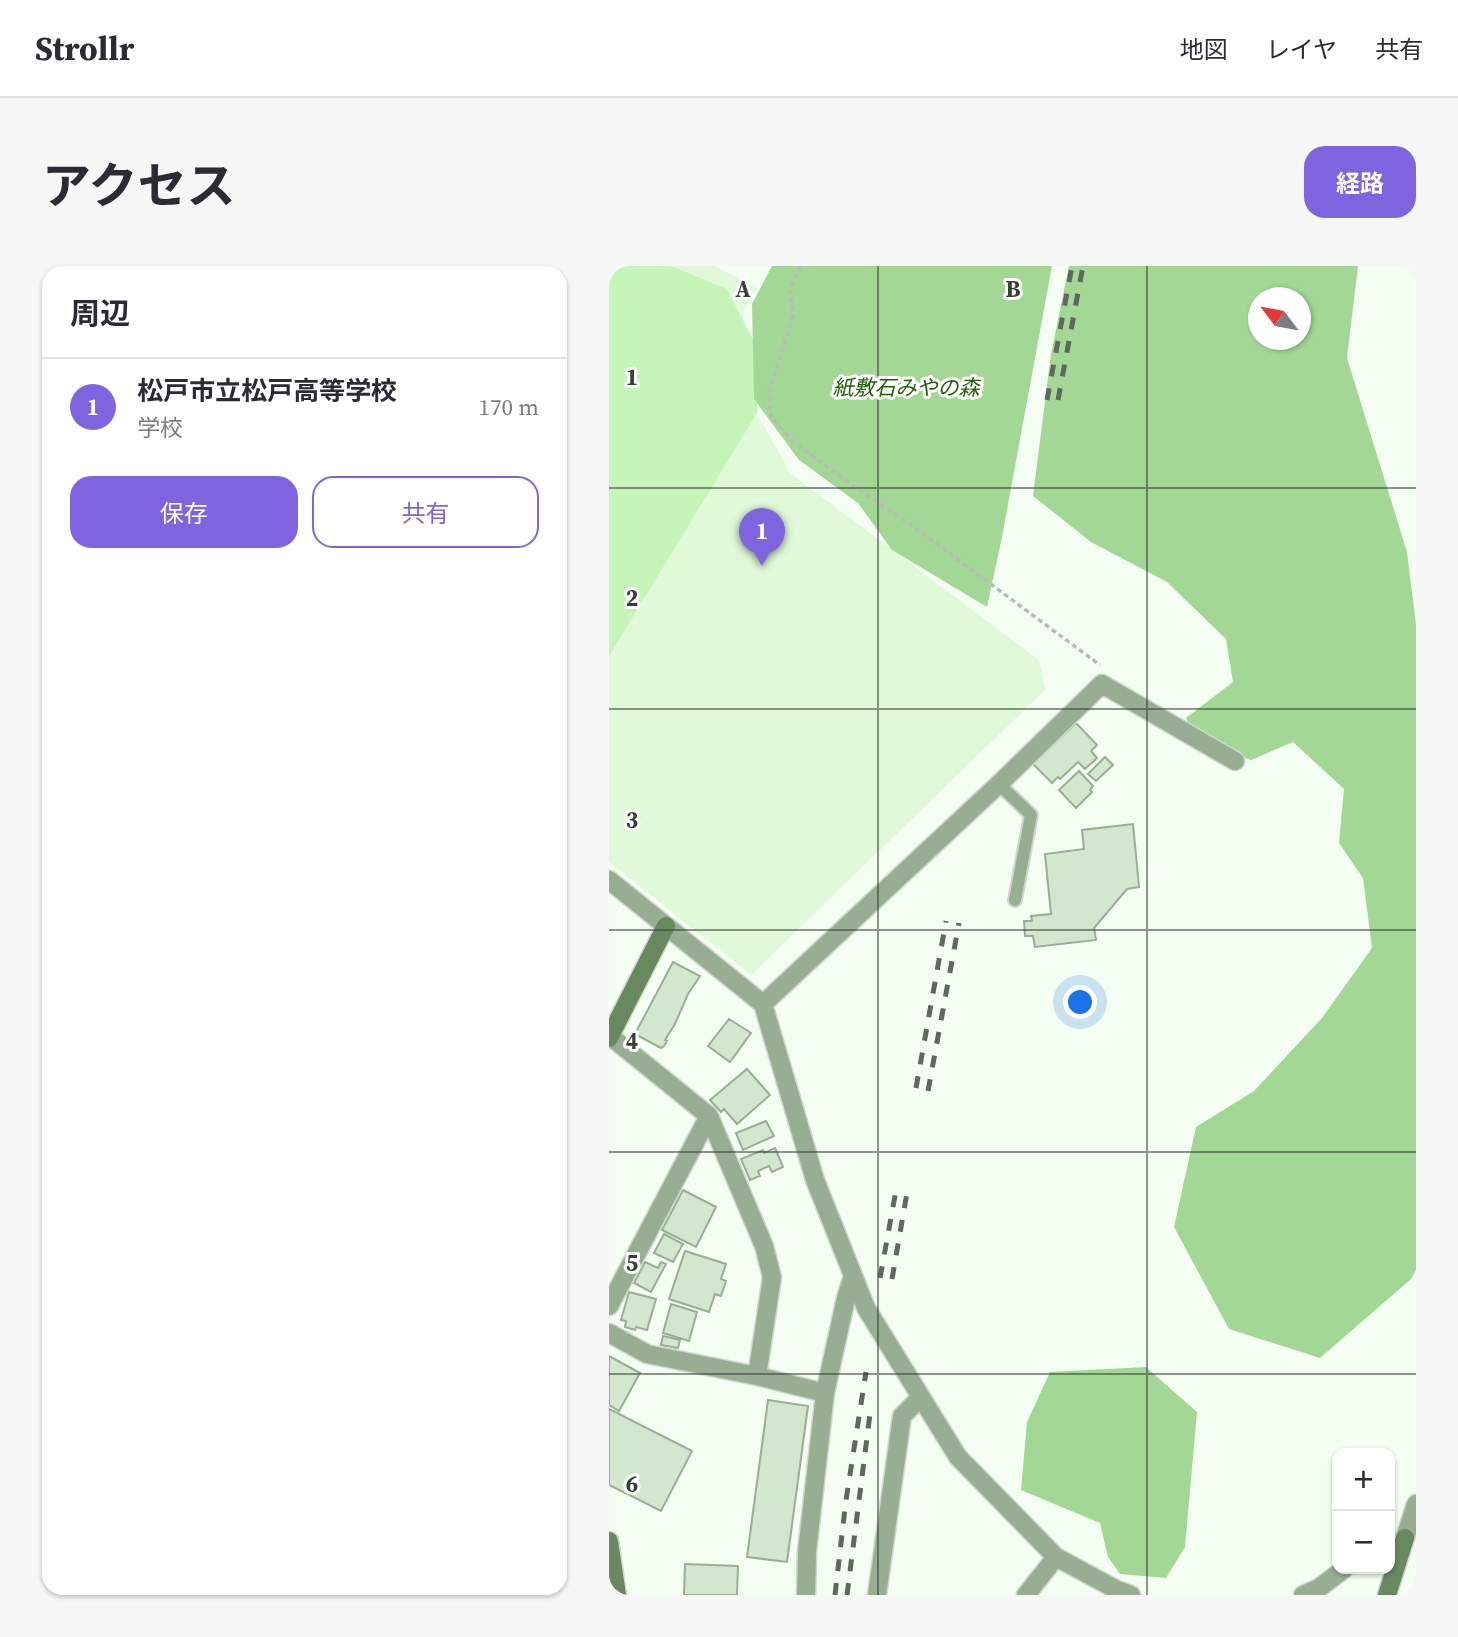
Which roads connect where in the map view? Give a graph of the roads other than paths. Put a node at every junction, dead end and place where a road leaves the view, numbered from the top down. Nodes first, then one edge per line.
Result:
1 (1235, 761) dead end
2 (999, 784) junction
3 (609, 880) edge
4 (1015, 900) dead end
5 (666, 926) junction
6 (763, 1004) junction
7 (610, 1037) edge
8 (709, 1116) junction
9 (853, 1276) junction
10 (609, 1306) edge
11 (609, 1333) edge
12 (757, 1376) junction
13 (825, 1393) junction
14 (920, 1398) junction
15 (1416, 1504) edge
16 (1404, 1540) edge
17 (609, 1541) edge
18 (1056, 1558) junction
19 (1337, 1574) edge
20 (617, 1595) edge
21 (806, 1595) edge
22 (877, 1595) edge
23 (1026, 1595) edge
24 (1131, 1595) edge
25 (1303, 1595) edge
26 (1387, 1595) edge

1 - 2 street
2 - 4 lane
2 - 6 street
3 - 5 street
5 - 6 street
5 - 7 street
6 - 9 street
7 - 8 street
8 - 10 street
8 - 12 street
9 - 13 street
9 - 14 street
11 - 12 street
12 - 13 street
13 - 21 street
14 - 18 street
14 - 22 street
15 - 16 street
16 - 26 street
17 - 20 street
18 - 23 street
18 - 24 street
19 - 25 street

